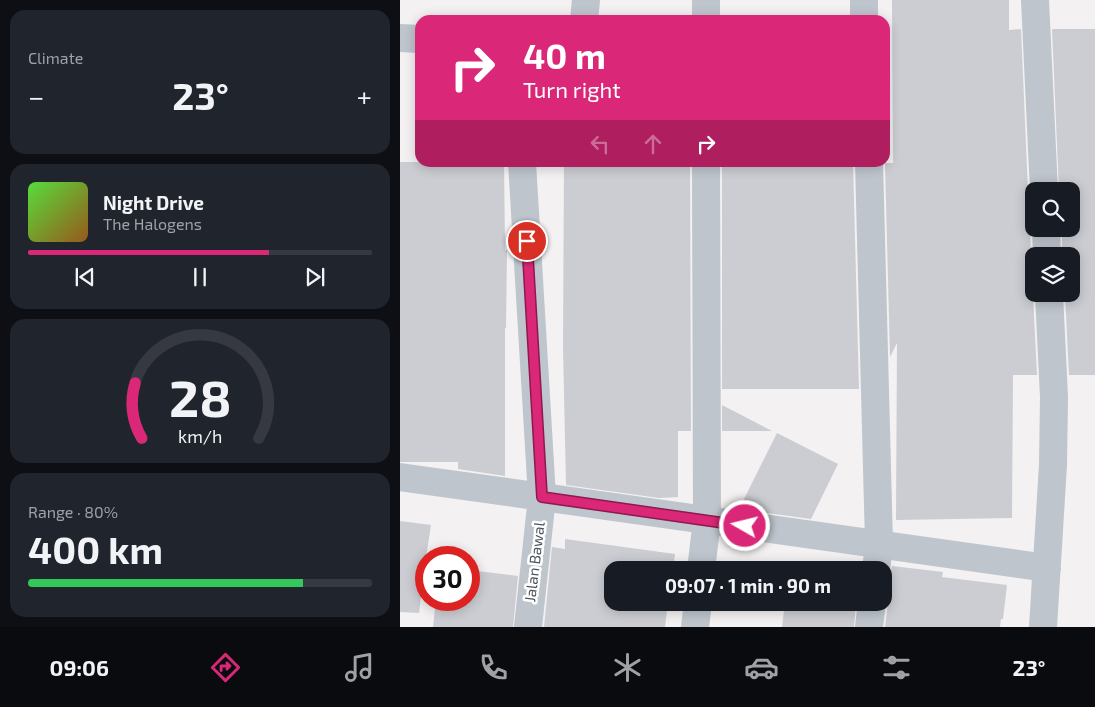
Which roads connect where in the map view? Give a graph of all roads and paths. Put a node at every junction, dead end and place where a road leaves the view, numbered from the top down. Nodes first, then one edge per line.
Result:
1 (586, 0) edge
2 (706, 0) edge
3 (864, 0) edge
4 (1035, 0) edge
5 (584, 15) edge
6 (706, 15) edge
7 (864, 15) edge
8 (400, 38) edge
9 (415, 40) edge
10 (522, 167) edge
11 (706, 167) edge
12 (868, 167) edge
13 (1044, 182) edge
14 (1049, 302) edge
15 (400, 477) edge
16 (542, 497) junction
17 (707, 520) junction
18 (878, 557) edge
19 (702, 561) edge
20 (1046, 568) junction
21 (697, 611) edge
22 (871, 611) edge
23 (528, 627) edge
24 (695, 627) edge
25 (869, 627) edge
26 (1043, 627) edge

1 - 5 street
2 - 6 street
3 - 7 street
4 - 13 street
8 - 9 street
10 - 16 street, Jalan Bawal
11 - 17 street
12 - 18 street
14 - 20 street
15 - 16 street
16 - 17 street
16 - 23 street, Jalan Bawal
17 - 18 street
17 - 19 street
18 - 20 street
20 - 26 street
21 - 24 street
22 - 25 street

